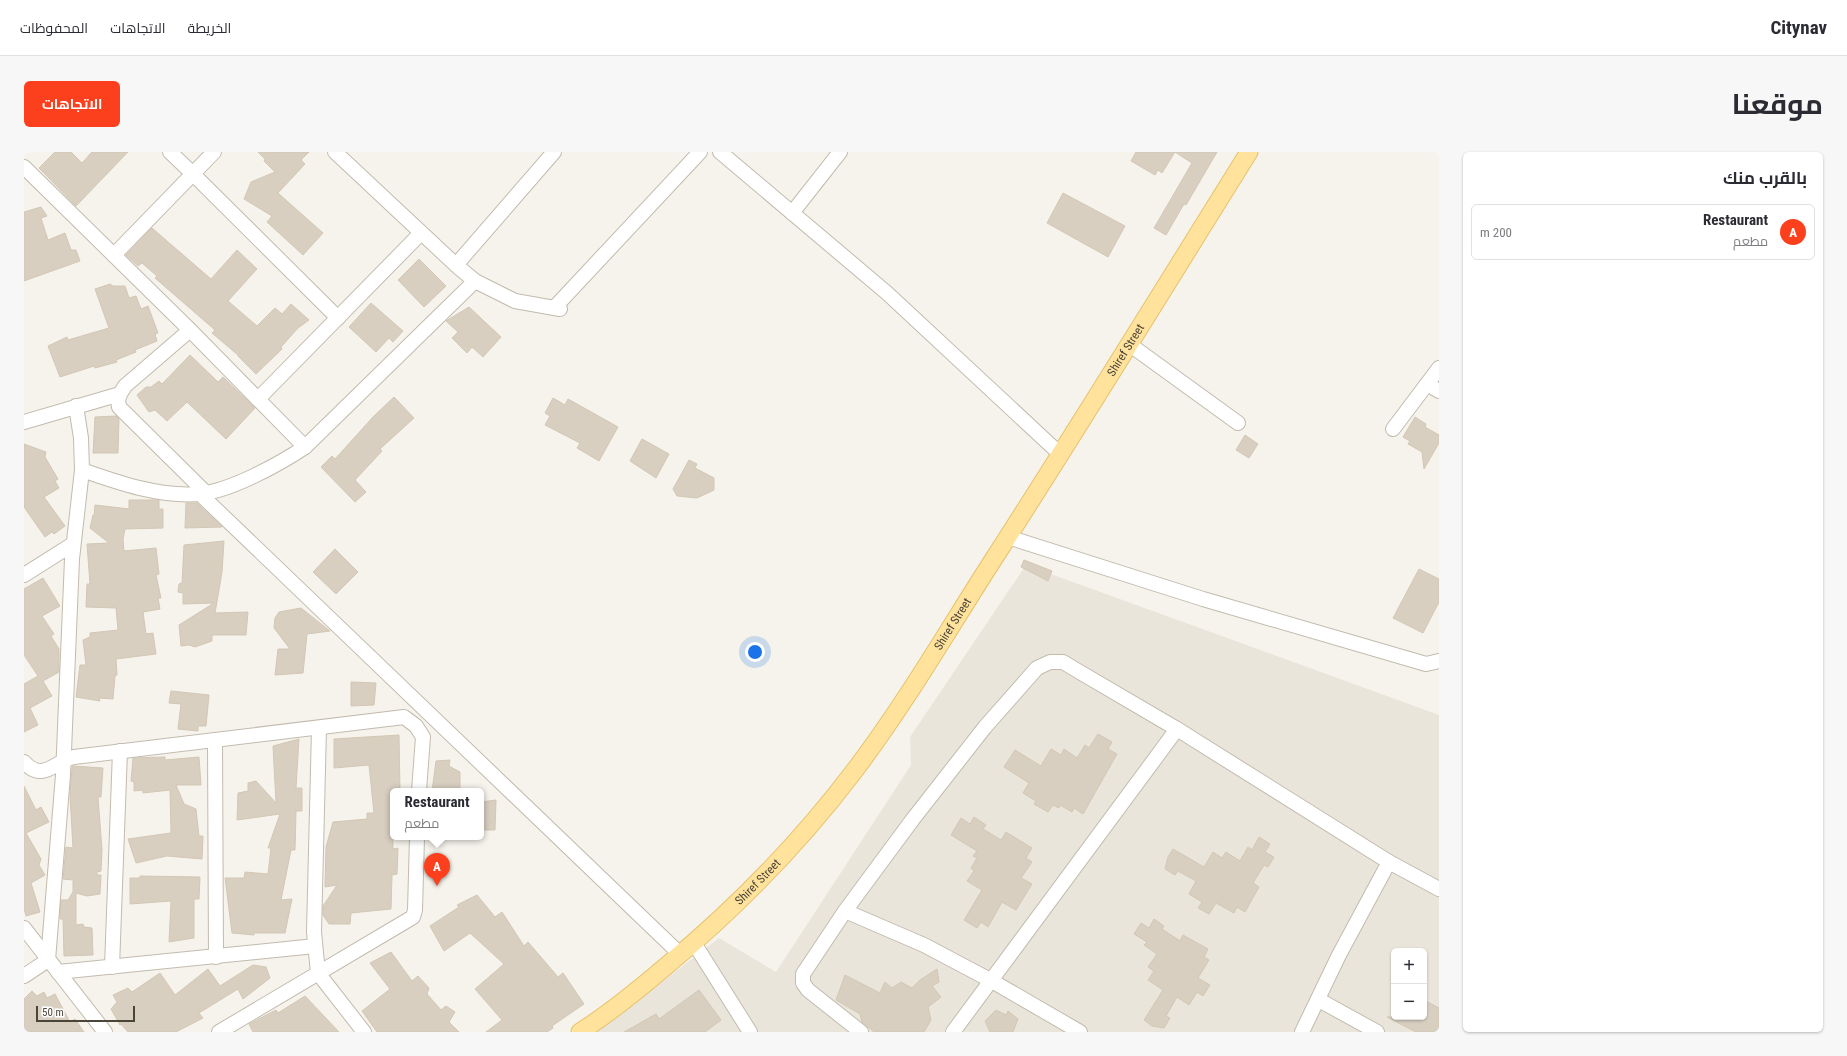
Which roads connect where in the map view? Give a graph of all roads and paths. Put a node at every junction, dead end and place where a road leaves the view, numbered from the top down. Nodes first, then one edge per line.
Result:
1 (170, 152) edge
2 (214, 152) edge
3 (335, 152) edge
4 (554, 152) edge
5 (700, 152) edge
6 (720, 152) edge
7 (840, 152) edge
8 (1249, 152) edge
9 (24, 167) edge
10 (193, 174) junction
11 (792, 213) junction
12 (421, 233) junction
13 (114, 255) junction
14 (456, 265) junction
15 (475, 281) junction
16 (338, 318) junction
17 (190, 330) junction
18 (1129, 344) junction
19 (1439, 368) edge
20 (1433, 387) edge
21 (120, 394) junction
22 (258, 399) junction
23 (76, 406) junction
24 (24, 422) edge
25 (1238, 423) dead end
26 (1393, 429) dead end
27 (305, 447) junction
28 (1060, 454) junction
29 (82, 470) junction
30 (202, 493) junction
31 (1008, 537) junction
32 (73, 544) junction
33 (24, 575) edge
34 (1439, 661) edge
35 (319, 728) junction
36 (1177, 729) junction
37 (215, 740) junction
38 (120, 751) junction
39 (24, 762) edge
40 (63, 762) junction
41 (420, 788) edge
42 (417, 840) edge
43 (1389, 862) junction
44 (1439, 889) edge
45 (845, 911) junction
46 (24, 928) edge
47 (694, 943) junction
48 (316, 946) junction
49 (680, 954) junction
50 (216, 957) junction
51 (48, 960) junction
52 (112, 967) junction
53 (58, 972) junction
54 (318, 973) junction
55 (24, 976) edge
56 (992, 981) junction
57 (1318, 1000) junction
58 (598, 1027) edge
59 (234, 1028) edge
60 (105, 1032) edge
61 (219, 1032) edge
62 (364, 1032) edge
63 (580, 1032) edge
64 (750, 1032) edge
65 (861, 1032) edge
66 (953, 1032) edge
67 (1080, 1032) edge
68 (1302, 1032) edge
69 (1377, 1032) edge

1 - 10 street
2 - 10 street
3 - 12 street
4 - 14 street
5 - 15 street
6 - 11 street
7 - 11 street
8 - 18 main road, Shiref Street
9 - 13 street
10 - 13 street
10 - 16 street
11 - 28 street
12 - 14 street
12 - 16 street
13 - 17 street
14 - 15 street
15 - 27 street
16 - 22 street
17 - 21 street
17 - 22 street
18 - 25 street
18 - 28 main road, Shiref Street
19 - 20 street
20 - 26 street
21 - 23 street
21 - 30 street
22 - 27 street
23 - 24 street
23 - 29 street
27 - 30 street
28 - 31 main road, Shiref Street
29 - 30 street
29 - 32 street
30 - 49 street
31 - 34 street
31 - 47 main road, Shiref Street
32 - 33 street
32 - 40 street
35 - 37 street
35 - 41 street
35 - 48 street
36 - 43 street
36 - 45 street
36 - 56 street
37 - 38 street
37 - 50 street
38 - 40 street
38 - 52 street
39 - 40 street
40 - 51 street
42 - 54 street
43 - 44 street
43 - 57 street
45 - 56 street
45 - 65 street
46 - 51 street
47 - 49 main road, Shiref Street
47 - 64 street
48 - 50 street
48 - 54 street
49 - 58 main road, Shiref Street
50 - 52 street
51 - 53 street
51 - 55 street
52 - 53 street
53 - 60 street
54 - 59 street
54 - 62 street
56 - 66 street
56 - 67 street
57 - 68 street
57 - 69 street
58 - 63 main road, Shiref Street
59 - 61 street

